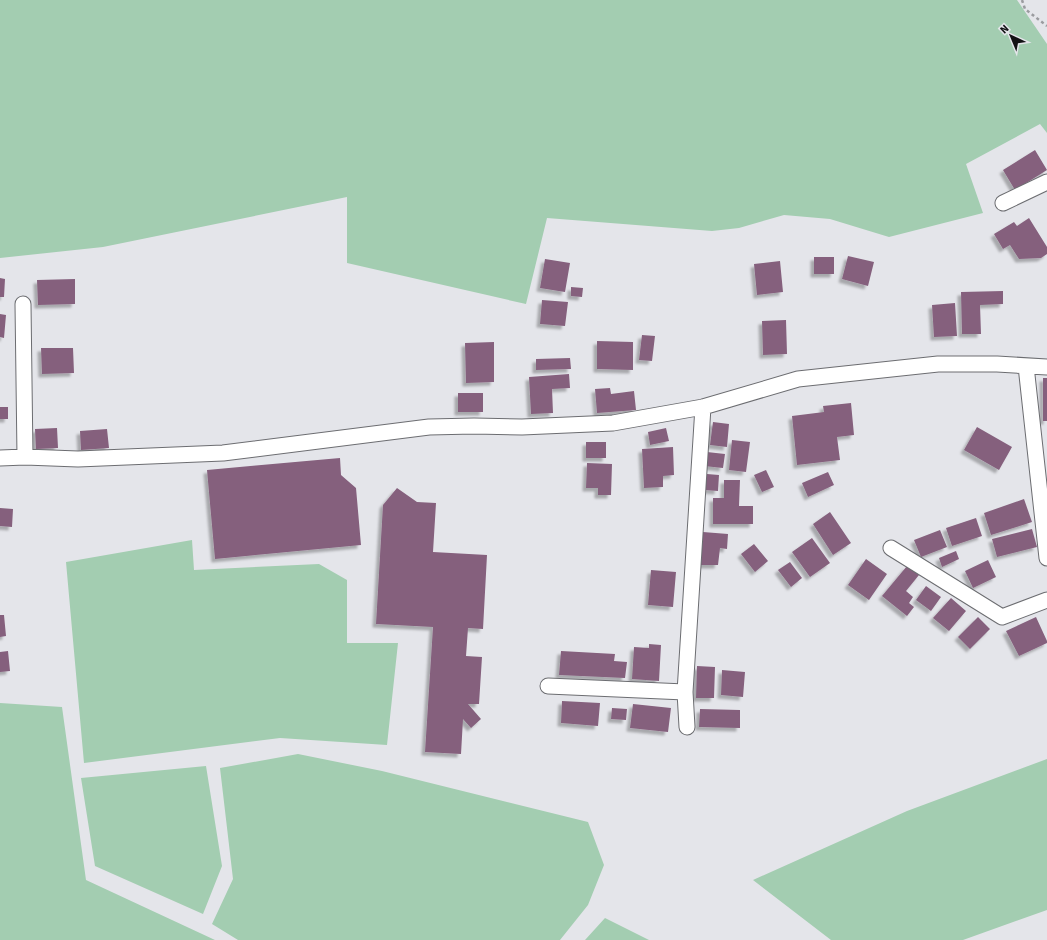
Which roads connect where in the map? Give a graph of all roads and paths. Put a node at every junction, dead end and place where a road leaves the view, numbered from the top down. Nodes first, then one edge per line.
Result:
1 (1022, 0) edge
2 (1047, 26) edge
3 (1047, 182) edge
4 (1003, 203) dead end
5 (23, 304) dead end
6 (1026, 366) junction
7 (1047, 366) edge
8 (703, 407) junction
9 (25, 457) junction
10 (0, 458) edge
11 (891, 548) dead end
12 (1047, 558) edge
13 (1047, 600) edge
14 (548, 686) dead end
15 (685, 692) junction
16 (687, 727) dead end

1 - 2 path
3 - 4 street
5 - 9 street
6 - 7 street
6 - 8 street
6 - 12 street
8 - 9 street
8 - 15 street
9 - 10 street
11 - 13 street
14 - 15 street
15 - 16 street

